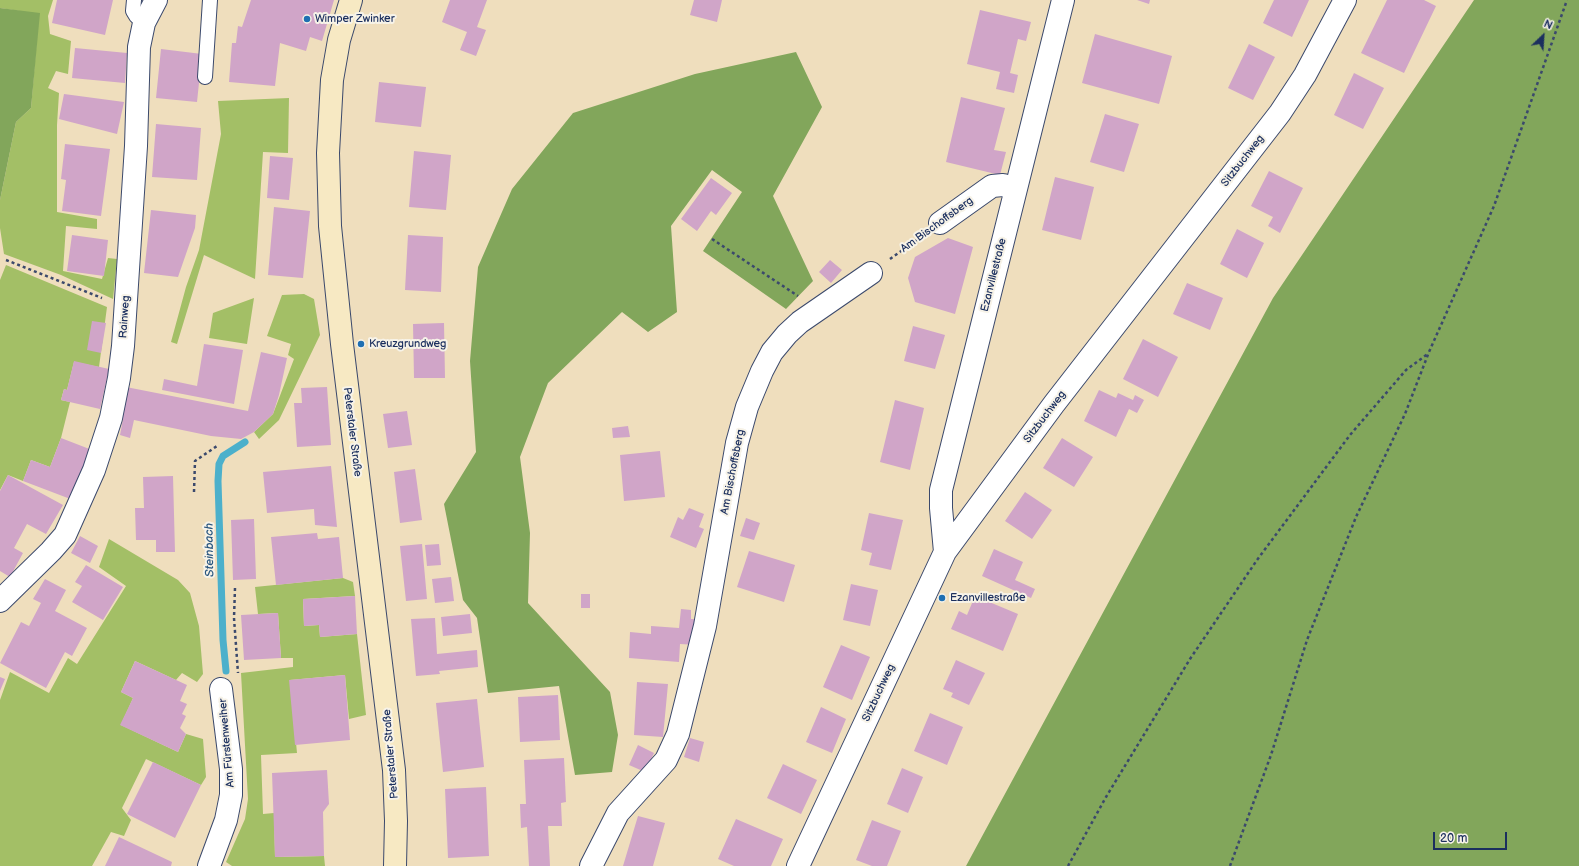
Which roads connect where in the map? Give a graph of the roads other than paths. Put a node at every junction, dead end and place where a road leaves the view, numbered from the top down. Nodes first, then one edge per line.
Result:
1 (134, 0) edge
2 (156, 0) edge
3 (210, 0) edge
4 (351, 0) edge
5 (1063, 0) edge
6 (1345, 0) edge
7 (144, 23) junction
8 (205, 77) dead end
9 (1016, 189) junction
10 (940, 224) road end
11 (871, 273) road end
12 (945, 552) junction
13 (0, 601) edge
14 (221, 689) road end
15 (209, 866) edge
16 (395, 866) edge
17 (591, 866) edge
18 (798, 866) edge

1 - 7 lane
2 - 7 street, Rainweg
3 - 8 lane
4 - 16 main road, Peterstaler Straße
5 - 9 street, Ezanvillestraße
6 - 12 street, Sitzbuchweg
7 - 13 street, Rainweg
9 - 10 street, Am Bischoffsberg
9 - 12 street, Ezanvillestraße
11 - 17 street, Am Bischoffsberg
12 - 18 street, Sitzbuchweg
14 - 15 street, Am Fürstenweiher

